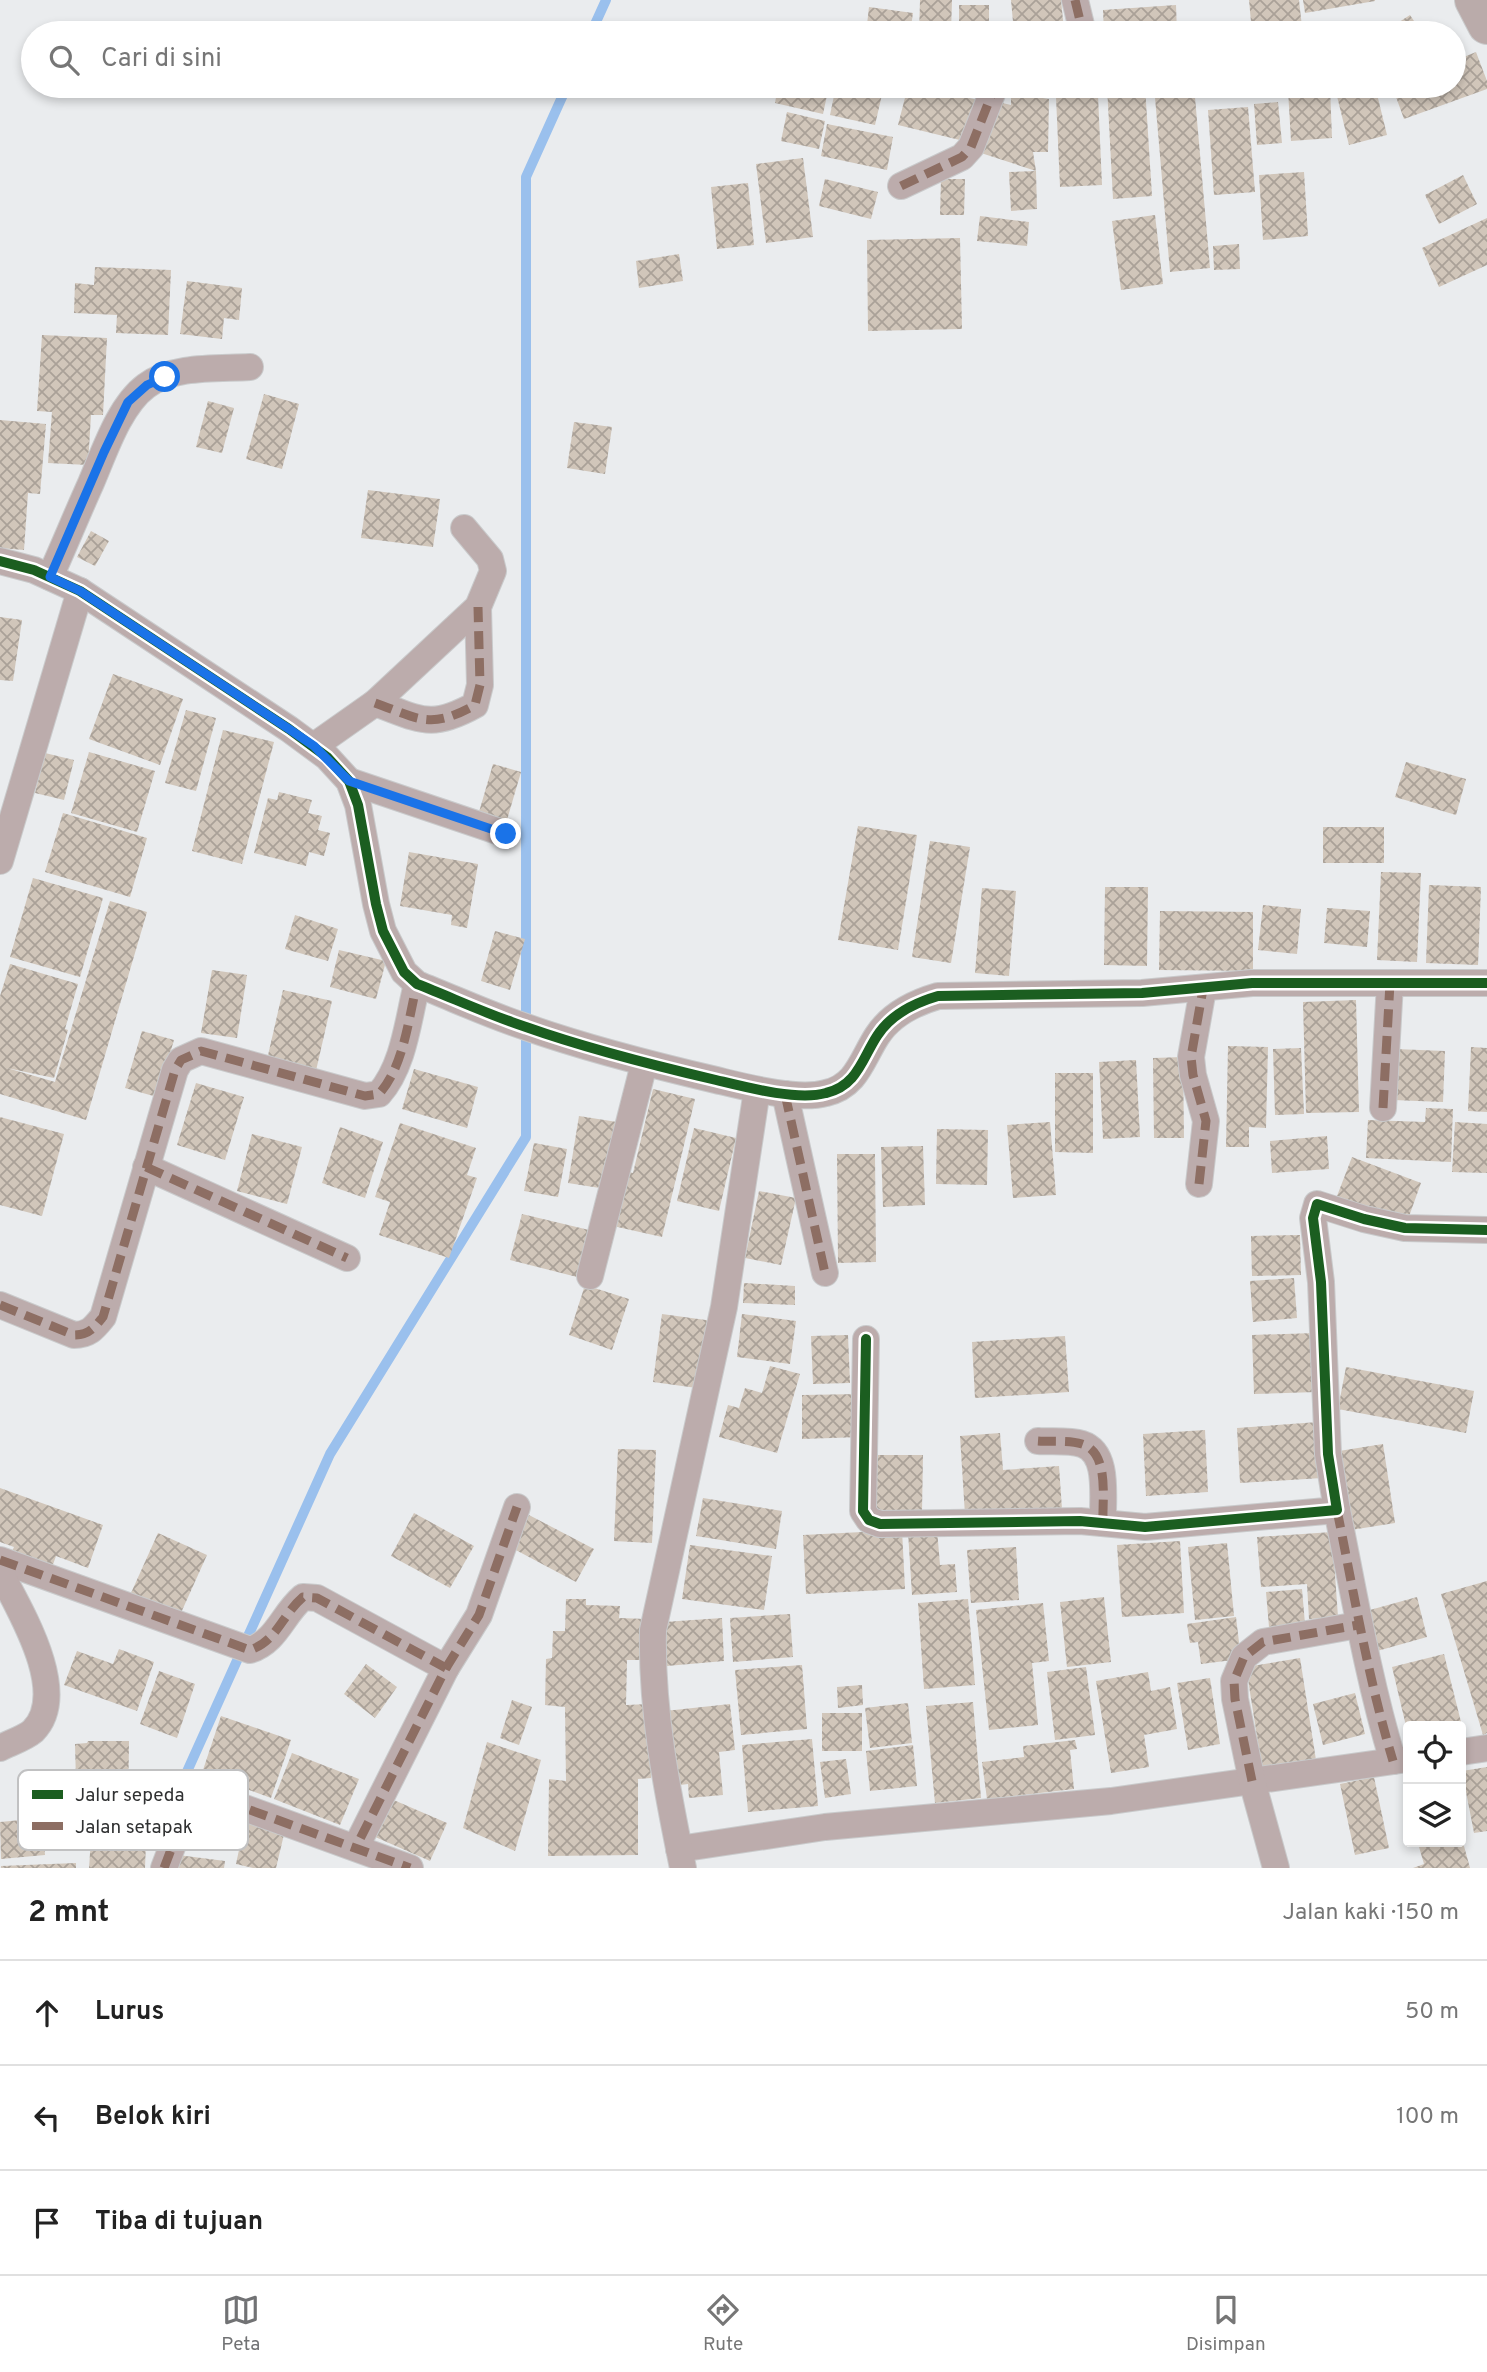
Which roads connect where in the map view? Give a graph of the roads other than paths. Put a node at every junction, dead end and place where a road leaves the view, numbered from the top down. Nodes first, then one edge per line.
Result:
1 (1075, 0) edge
2 (1474, 0) edge
3 (1080, 21) edge
4 (1487, 25) edge
5 (990, 98) edge
6 (901, 186) dead end
7 (250, 367) dead end
8 (464, 528) dead end
9 (0, 561) edge
10 (50, 577) junction
11 (80, 591) junction
12 (478, 607) junction
13 (375, 703) junction
14 (314, 746) junction
15 (349, 781) junction
16 (506, 834) dead end
17 (0, 860) edge
18 (1390, 983) junction
19 (1487, 983) edge
20 (417, 984) junction
21 (1203, 989) junction
22 (644, 1063) junction
23 (757, 1090) junction
24 (785, 1094) junction
25 (1383, 1108) dead end
26 (146, 1167) junction
27 (1199, 1184) dead end
28 (1487, 1230) edge
29 (347, 1258) dead end
30 (825, 1273) dead end
31 (590, 1276) dead end
32 (0, 1305) edge
33 (866, 1339) dead end
34 (1038, 1441) dead end
35 (517, 1507) dead end
36 (1337, 1510) junction
37 (1103, 1523) junction
38 (0, 1560) edge
39 (0, 1572) edge
40 (1358, 1625) junction
41 (446, 1668) junction
42 (0, 1748) edge
43 (1487, 1748) edge
44 (1466, 1751) edge
45 (1401, 1760) edge
46 (1252, 1781) junction
47 (248, 1809) edge
48 (356, 1847) junction
49 (171, 1850) edge
50 (681, 1858) edge
51 (164, 1868) edge
52 (410, 1868) edge
53 (1276, 1868) edge

1 - 3 street
2 - 4 street
5 - 6 street
7 - 10 street
8 - 12 street
9 - 10 street
10 - 11 street
11 - 14 street
11 - 17 street
12 - 13 street
12 - 13 street
13 - 14 street
14 - 15 street
15 - 16 street
15 - 20 street
18 - 19 street
18 - 21 street
18 - 25 street
20 - 22 street
20 - 26 street
21 - 24 street
21 - 27 street
22 - 23 street
22 - 31 street
23 - 24 street
23 - 50 street
24 - 30 street
26 - 29 street
26 - 32 street
28 - 36 street
33 - 37 street
34 - 37 street
35 - 41 street
36 - 37 street
36 - 40 street
38 - 41 street
39 - 42 street
40 - 45 street
40 - 46 street
41 - 48 street
43 - 44 street
45 - 46 street
46 - 50 street
46 - 53 street
47 - 48 street
48 - 52 street
49 - 51 street

